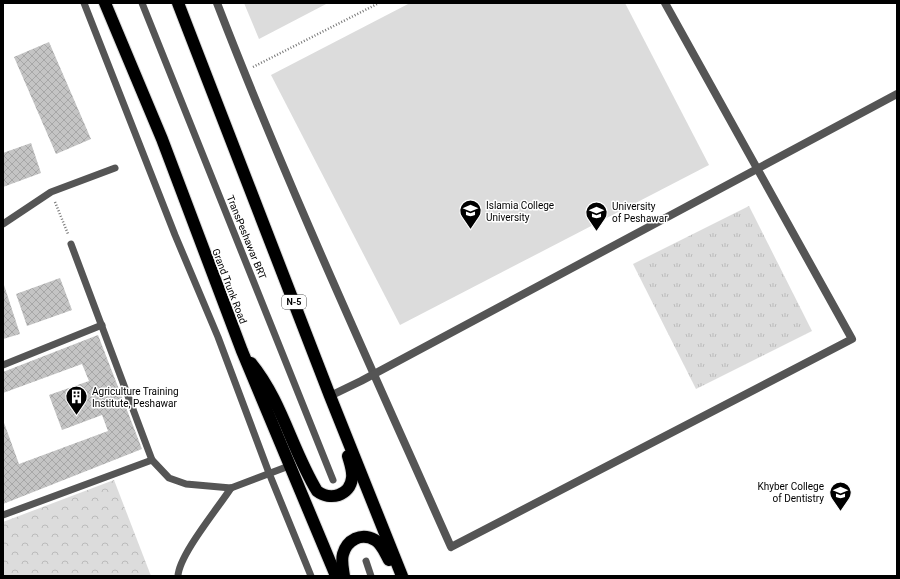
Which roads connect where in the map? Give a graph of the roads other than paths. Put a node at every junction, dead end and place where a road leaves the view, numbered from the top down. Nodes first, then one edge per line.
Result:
1 (84, 3) edge
2 (105, 3) edge
3 (142, 3) edge
4 (178, 3) edge
5 (217, 3) edge
6 (665, 3) edge
7 (897, 94) edge
8 (115, 168) dead end
9 (756, 169) junction
10 (3, 224) edge
11 (71, 244) road end
12 (102, 325) junction
13 (242, 351) junction
14 (3, 364) edge
15 (374, 374) junction
16 (331, 398) junction
17 (152, 460) junction
18 (289, 466) junction
19 (269, 473) junction
20 (332, 480) dead end
21 (231, 488) junction
22 (3, 515) edge
23 (366, 561) dead end
24 (178, 576) edge
25 (311, 576) edge
26 (336, 576) edge
27 (344, 576) edge
28 (372, 576) edge
29 (398, 576) edge
30 (402, 576) edge

1 - 19 lane
2 - 13 highway, Grand Trunk Road
3 - 20 lane, TransPeshawar BRT
4 - 16 highway, N-5
5 - 15 street
6 - 9 street
7 - 9 street
8 - 10 lane
9 - 15 street
9 - 15 street
11 - 12 lane
12 - 14 lane
12 - 17 lane
13 - 16 highway
13 - 18 highway, Grand Trunk Road
15 - 16 street
16 - 30 highway, N-5
17 - 21 lane
17 - 22 lane
18 - 19 lane
18 - 26 highway, Grand Trunk Road
19 - 21 lane
19 - 25 lane
21 - 24 lane
23 - 28 lane
27 - 29 highway

